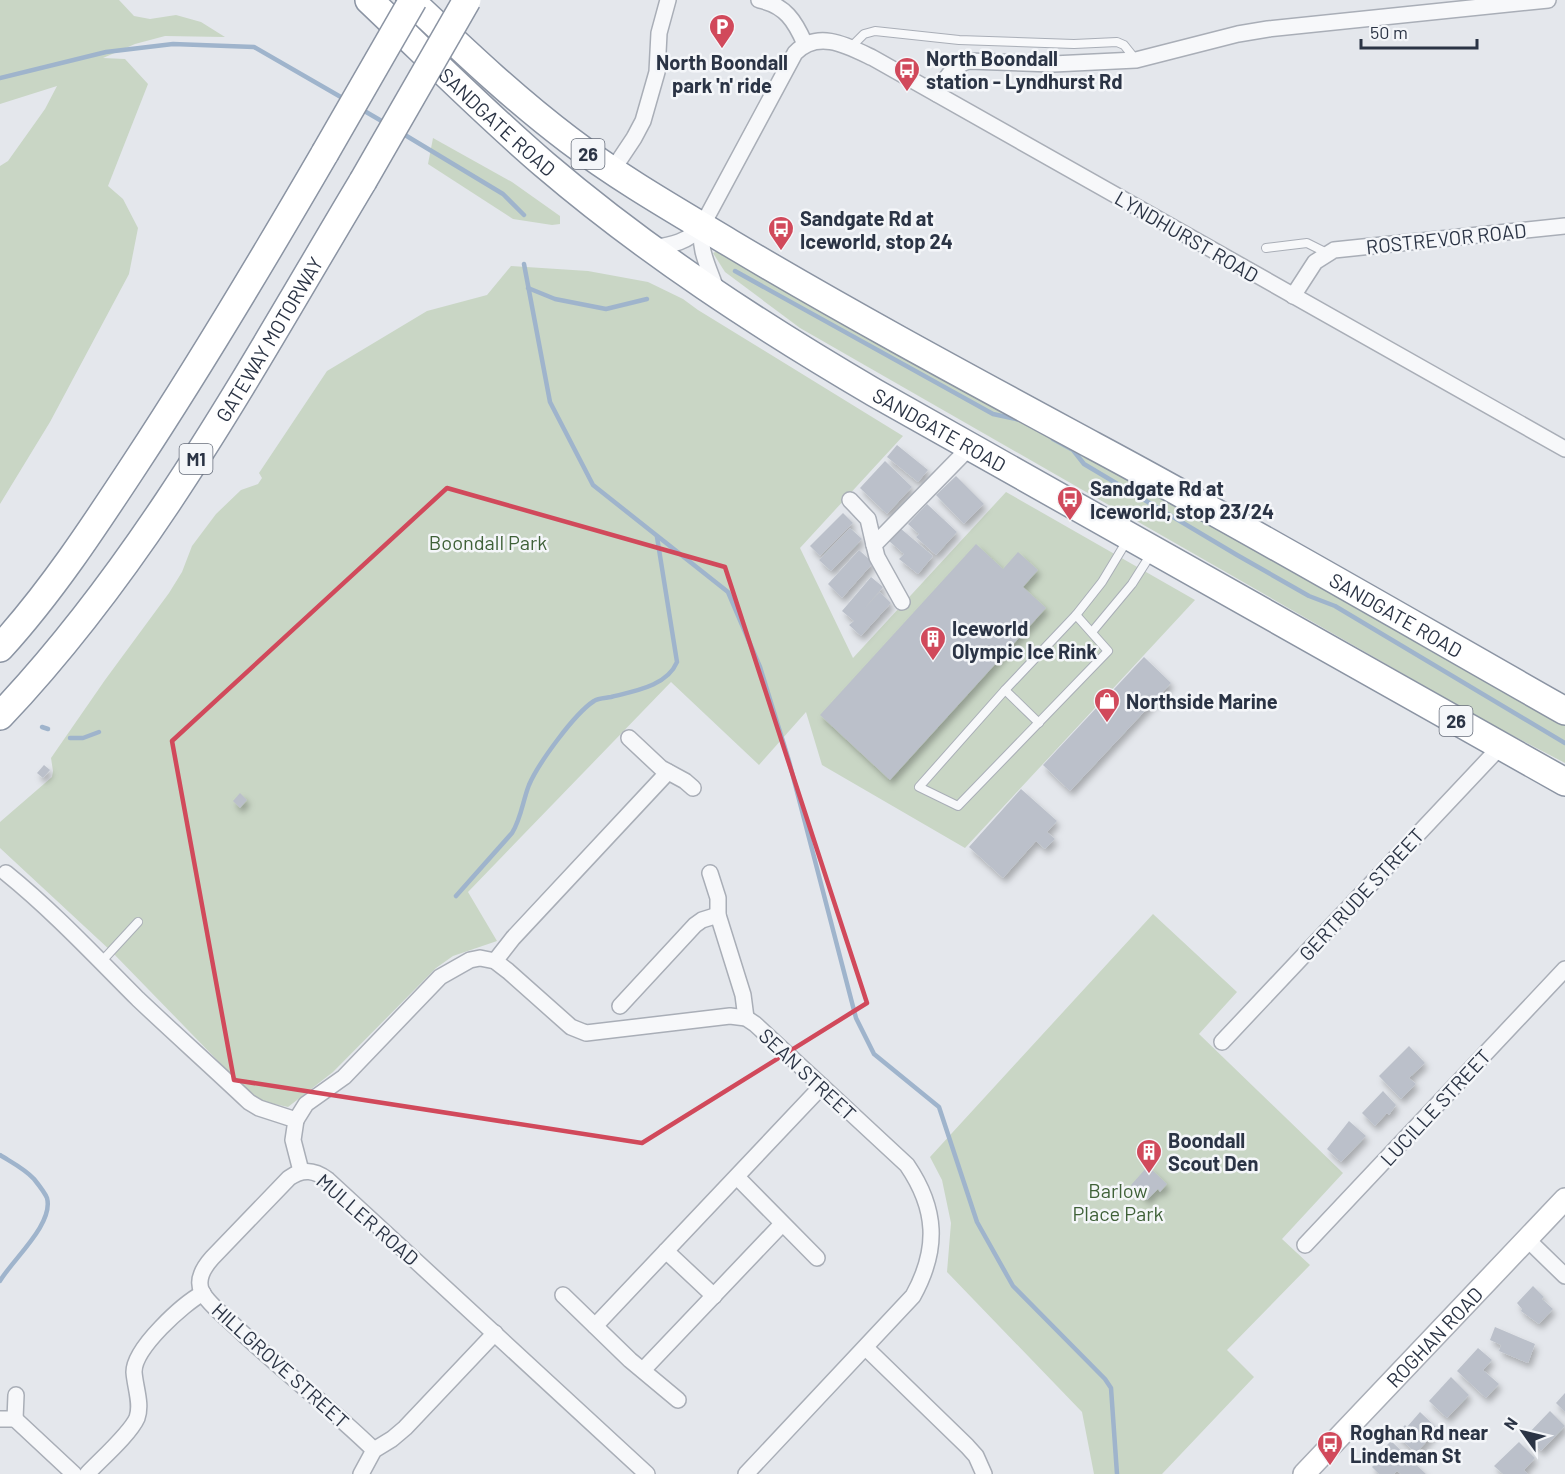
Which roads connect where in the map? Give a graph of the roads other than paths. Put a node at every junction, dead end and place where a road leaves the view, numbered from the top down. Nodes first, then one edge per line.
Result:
1 (369, 0) edge
2 (411, 0) edge
3 (467, 0) edge
4 (668, 0) edge
5 (759, 0) edge
6 (1548, 0) edge
7 (805, 44) junction
8 (850, 48) junction
9 (1136, 60) junction
10 (937, 94) junction
11 (612, 171) junction
12 (702, 226) junction
13 (1565, 226) edge
14 (651, 248) junction
15 (1266, 248) dead end
16 (1327, 253) junction
17 (718, 296) junction
18 (1293, 296) junction
19 (970, 447) junction
20 (1565, 449) edge
21 (850, 500) dead end
22 (1130, 536) junction
23 (874, 545) junction
24 (1153, 549) junction
25 (902, 602) dead end
26 (1076, 615) junction
27 (1092, 632) junction
28 (0, 648) edge
29 (1005, 690) junction
30 (1565, 711) edge
31 (0, 717) edge
32 (1039, 723) junction
33 (629, 738) dead end
34 (1501, 746) junction
35 (668, 772) junction
36 (1565, 782) edge
37 (693, 788) dead end
38 (6, 873) dead end
39 (710, 873) dead end
40 (718, 915) junction
41 (138, 922) dead end
42 (102, 961) junction
43 (495, 961) junction
44 (1565, 969) edge
45 (620, 1006) dead end
46 (747, 1018) junction
47 (1222, 1042) dead end
48 (822, 1086) junction
49 (296, 1120) junction
50 (301, 1171) junction
51 (737, 1177) junction
52 (1565, 1199) edge
53 (782, 1224) junction
54 (1527, 1239) junction
55 (1305, 1245) dead end
56 (666, 1251) junction
57 (817, 1257) dead end
58 (1565, 1276) edge
59 (203, 1293) junction
60 (563, 1295) dead end
61 (714, 1296) junction
62 (595, 1326) junction
63 (495, 1333) junction
64 (866, 1348) junction
65 (644, 1370) junction
66 (16, 1395) dead end
67 (678, 1400) dead end
68 (7, 1419) edge
69 (374, 1450) junction
70 (74, 1474) edge
71 (87, 1474) edge
72 (361, 1474) edge
73 (647, 1474) edge
74 (746, 1474) edge
75 (984, 1474) edge
76 (1304, 1474) edge

1 - 14 highway, SANDGATE ROAD / 26
2 - 11 highway, SANDGATE ROAD / 26
2 - 28 highway, M1, bridge
3 - 31 highway, GATEWAY MOTORWAY / M1, bridge
4 - 11 street
5 - 7 street
6 - 9 street
7 - 8 street, LYNDHURST ROAD
7 - 12 street
8 - 9 lane
8 - 10 street, LYNDHURST ROAD
9 - 10 street
10 - 18 street, LYNDHURST ROAD
11 - 12 highway, SANDGATE ROAD / 26
12 - 14 street
12 - 17 street
12 - 30 highway, SANDGATE ROAD / 26
13 - 16 street, ROSTREVOR ROAD
14 - 17 highway, SANDGATE ROAD / 26
15 - 16 lane
16 - 18 street
17 - 19 highway, SANDGATE ROAD / 26
18 - 20 street, LYNDHURST ROAD
19 - 22 highway, SANDGATE ROAD / 26
19 - 23 street
21 - 23 street
22 - 24 highway, SANDGATE ROAD / 26
22 - 26 lane
23 - 25 street
24 - 27 lane
24 - 34 highway, SANDGATE ROAD / 26
26 - 27 lane
26 - 29 lane
27 - 32 lane
29 - 32 lane
29 - 32 lane
33 - 35 street
34 - 36 highway, SANDGATE ROAD / 26
34 - 47 street, GERTRUDE STREET
35 - 37 street
35 - 43 street
38 - 42 street
39 - 40 street
40 - 45 street
40 - 46 street
41 - 42 lane
42 - 49 street
43 - 46 street, SEAN STREET
43 - 49 street
44 - 55 street, LUCILLE STREET
46 - 48 street, SEAN STREET
48 - 51 street
48 - 64 street, SEAN STREET
49 - 50 street, MULLER ROAD
50 - 59 street, HILLGROVE STREET
50 - 63 street, MULLER ROAD
51 - 53 street
51 - 56 street
52 - 54 main road, ROGHAN ROAD
53 - 57 street
53 - 61 street
54 - 58 street
54 - 76 main road, ROGHAN ROAD
56 - 61 street
56 - 62 street
59 - 69 street, HILLGROVE STREET
59 - 71 street
60 - 62 street
61 - 65 street
62 - 65 street
63 - 69 street
63 - 73 street, MULLER ROAD
64 - 74 street, SEAN STREET
64 - 75 street
65 - 67 street
66 - 68 street
68 - 70 street
69 - 72 street

